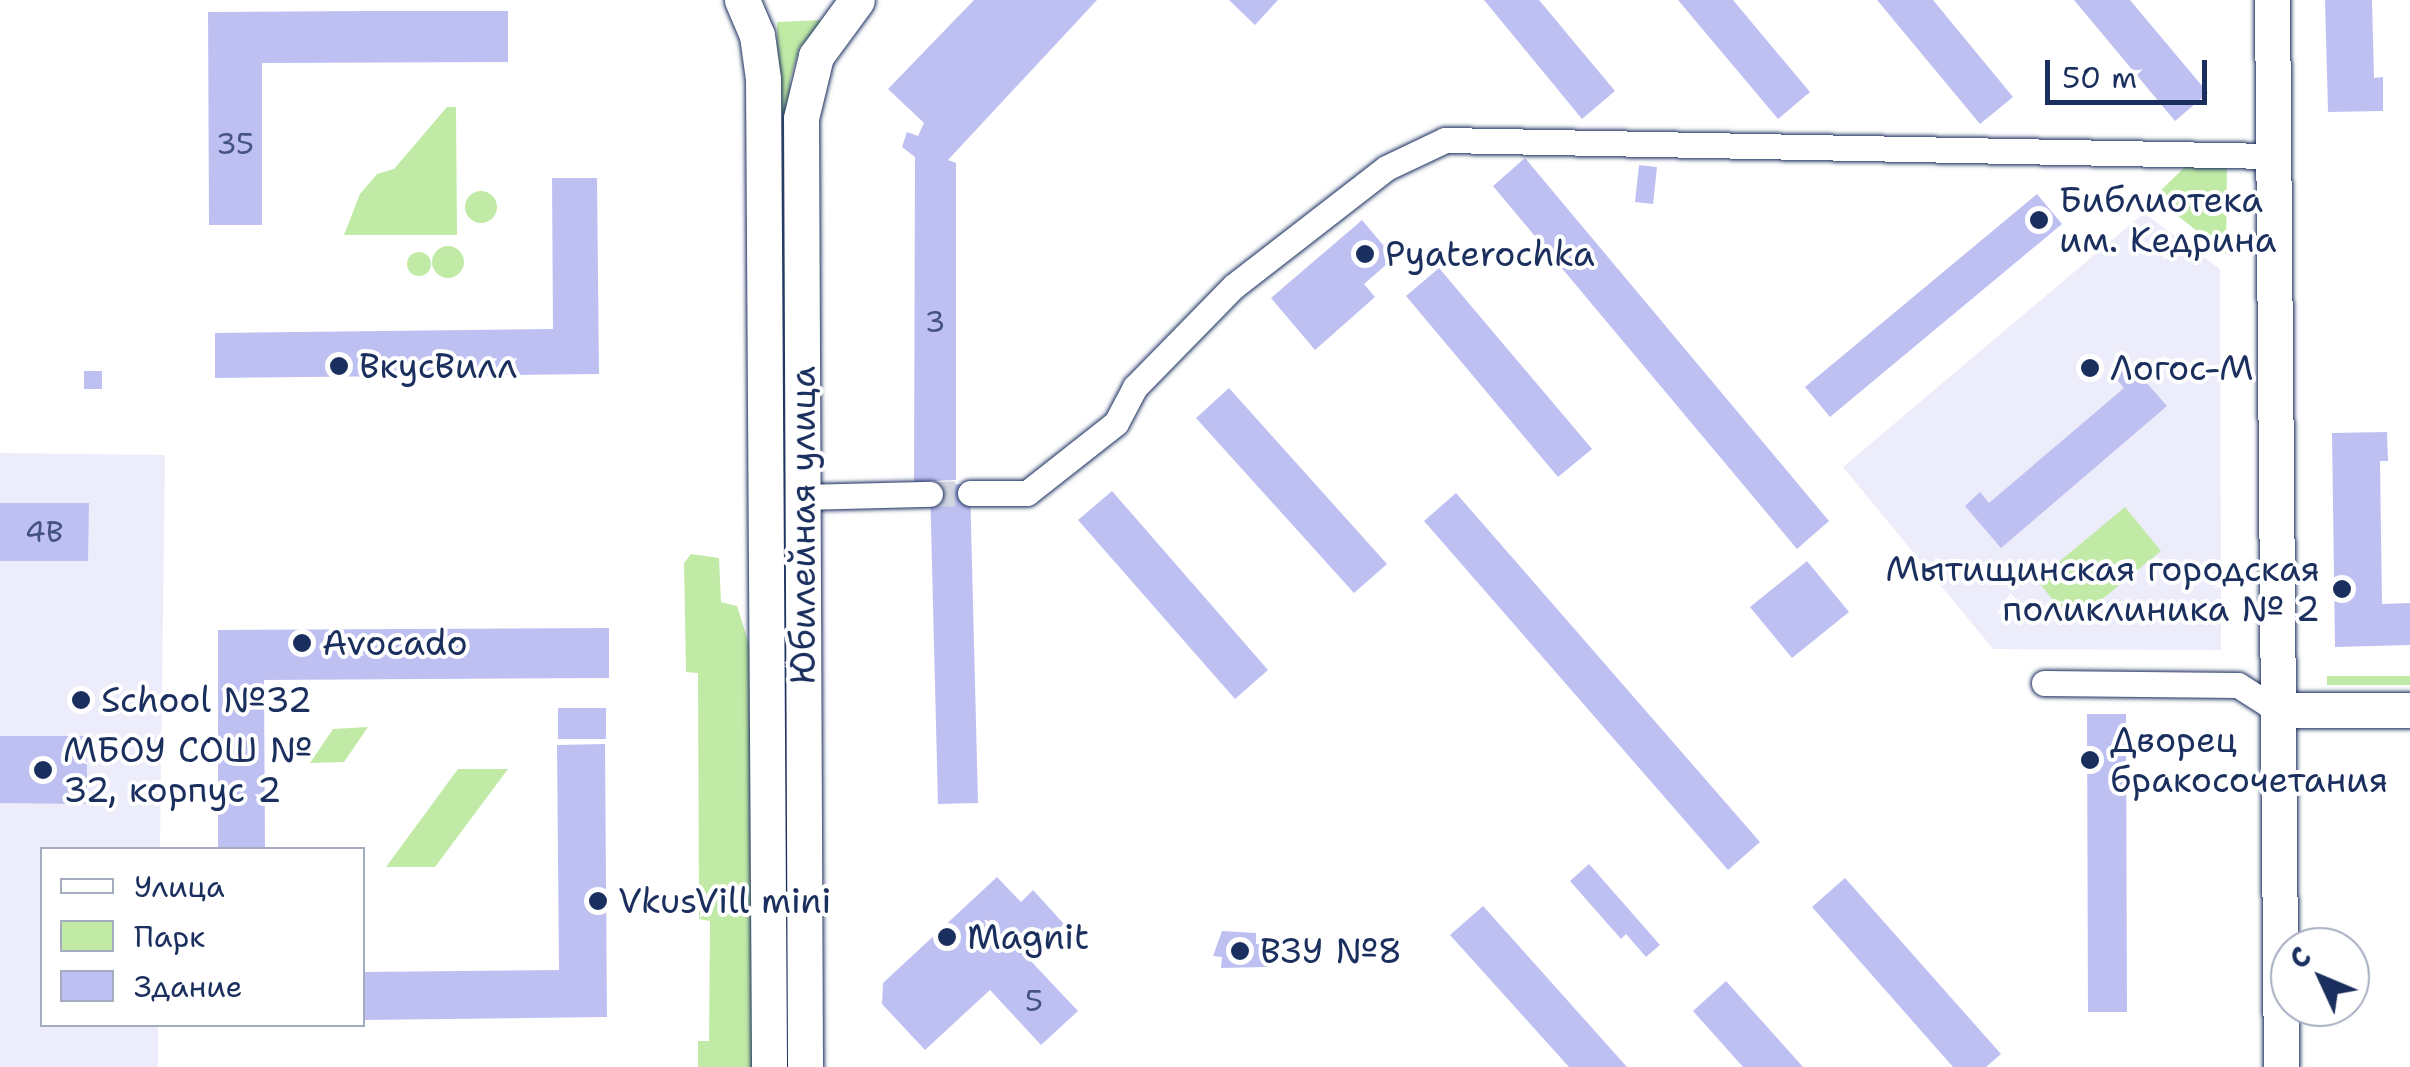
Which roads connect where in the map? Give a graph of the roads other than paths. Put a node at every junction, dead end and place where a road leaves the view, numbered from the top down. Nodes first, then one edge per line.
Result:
1 (742, 0) edge
2 (857, 0) edge
3 (2272, 0) edge
4 (2273, 156) junction
5 (970, 493) tunnel mouth
6 (930, 494) tunnel mouth
7 (804, 497) junction
8 (2044, 683) dead end
9 (2320, 695) dead end
10 (2410, 695) edge
11 (2278, 710) junction
12 (2410, 710) edge
13 (769, 1067) edge
14 (805, 1067) edge
15 (2280, 1067) edge

1 - 13 main road, Юбилейная улица
2 - 7 main road, Юбилейная улица
3 - 4 main road
4 - 5 street
4 - 11 main road
6 - 7 street
7 - 14 main road, Юбилейная улица
8 - 11 street
9 - 10 street
11 - 12 main road
11 - 15 main road

